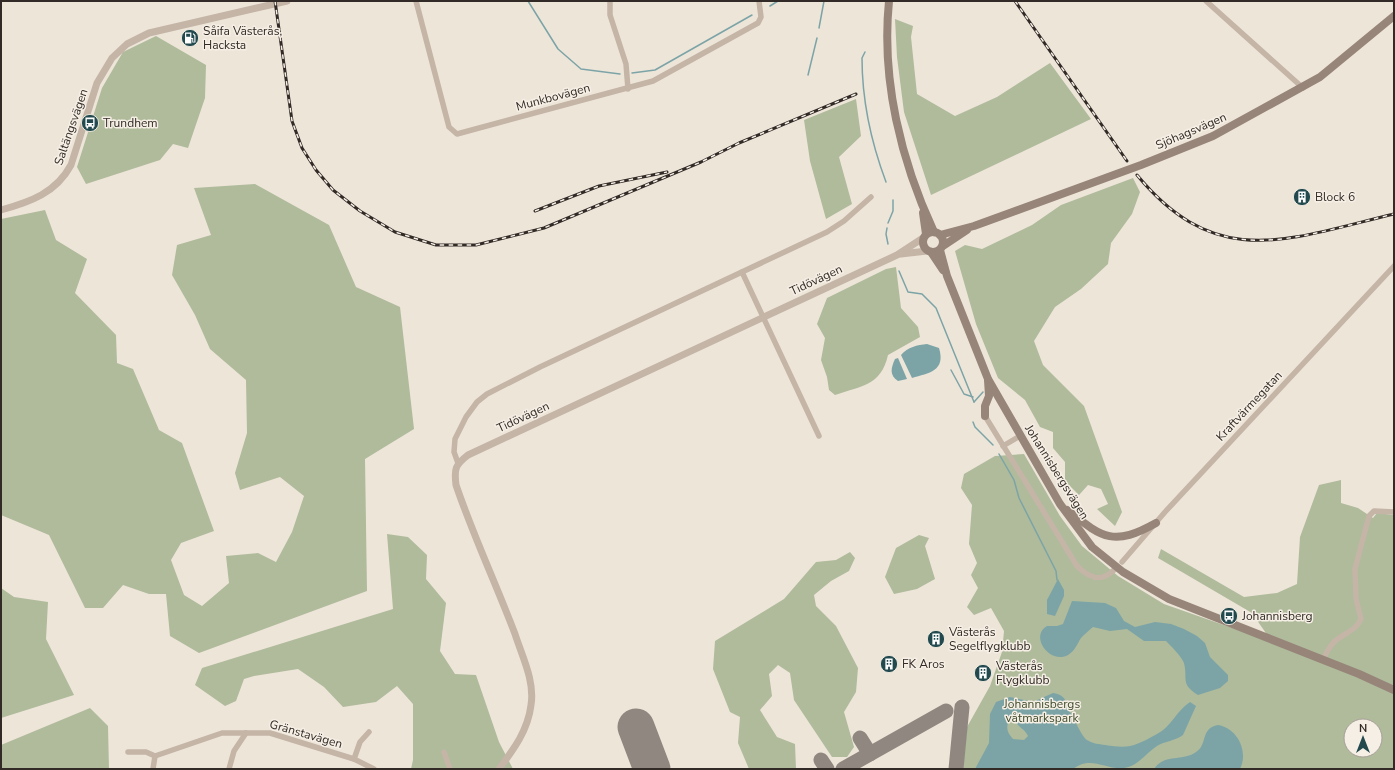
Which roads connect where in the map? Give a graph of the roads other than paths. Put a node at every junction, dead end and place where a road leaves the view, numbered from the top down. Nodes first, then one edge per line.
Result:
1 (287, 1) edge
2 (416, 1) edge
3 (610, 1) edge
4 (759, 1) edge
5 (889, 1) edge
6 (1206, 1) edge
7 (1394, 16) edge
8 (1303, 88) junction
9 (628, 89) junction
10 (871, 197) dead end
11 (922, 206) junction
12 (1, 210) edge
13 (974, 226) junction
14 (937, 233) junction
15 (924, 236) junction
16 (941, 248) junction
17 (929, 252) junction
18 (897, 254) junction
19 (1394, 266) edge
20 (742, 272) junction
21 (947, 276) junction
22 (763, 316) junction
23 (988, 379) junction
24 (985, 416) joint
25 (819, 436) dead end
26 (1020, 436) junction
27 (1003, 446) junction
28 (458, 463) junction
29 (1060, 504) junction
30 (1394, 512) edge
31 (1156, 523) junction
32 (1122, 562) dead end
33 (1114, 570) dead end
34 (1323, 660) junction
35 (1394, 690) edge
36 (246, 732) junction
37 (368, 732) dead end
38 (128, 752) dead end
39 (444, 752) dead end
40 (155, 756) junction
41 (354, 760) junction
42 (153, 769) edge
43 (229, 769) edge
44 (374, 769) edge
45 (450, 769) edge
46 (500, 769) edge

1 - 12 street, Saltängsvägen
2 - 9 street, Munkbovägen
3 - 9 street
4 - 9 street, Munkbovägen
5 - 11 main road
6 - 8 street
7 - 8 main road, Sjöhagsvägen
8 - 13 main road, Sjöhagsvägen
10 - 20 street
11 - 14 main road
11 - 15 main road
13 - 14 main road, Sjöhagsvägen
13 - 16 main road, Sjöhagsvägen
14 - 15 main road
14 - 16 main road
15 - 17 main road
15 - 18 street, Tidövägen
16 - 17 main road
16 - 21 main road, Johannisbergsvägen
17 - 18 street, Tidövägen
17 - 21 main road, Johannisbergsvägen
18 - 22 street, Tidövägen
19 - 31 street, Kraftvärmegatan
20 - 22 street
20 - 28 street
21 - 23 main road, Johannisbergsvägen
22 - 25 street
22 - 28 street, Tidövägen
23 - 24 main road
23 - 26 main road, Johannisbergsvägen
24 - 27 street
26 - 27 street
26 - 29 main road, Johannisbergsvägen
27 - 33 street
28 - 46 street
29 - 31 main road
29 - 34 main road, Johannisbergsvägen
30 - 34 street
31 - 32 street, Kraftvärmegatan
34 - 35 main road, Johannisbergsvägen
36 - 40 street, Gränstavägen
36 - 41 street, Gränstavägen
36 - 43 street
37 - 41 street
38 - 40 street
39 - 45 street
40 - 42 street
41 - 44 street, Gränstavägen

